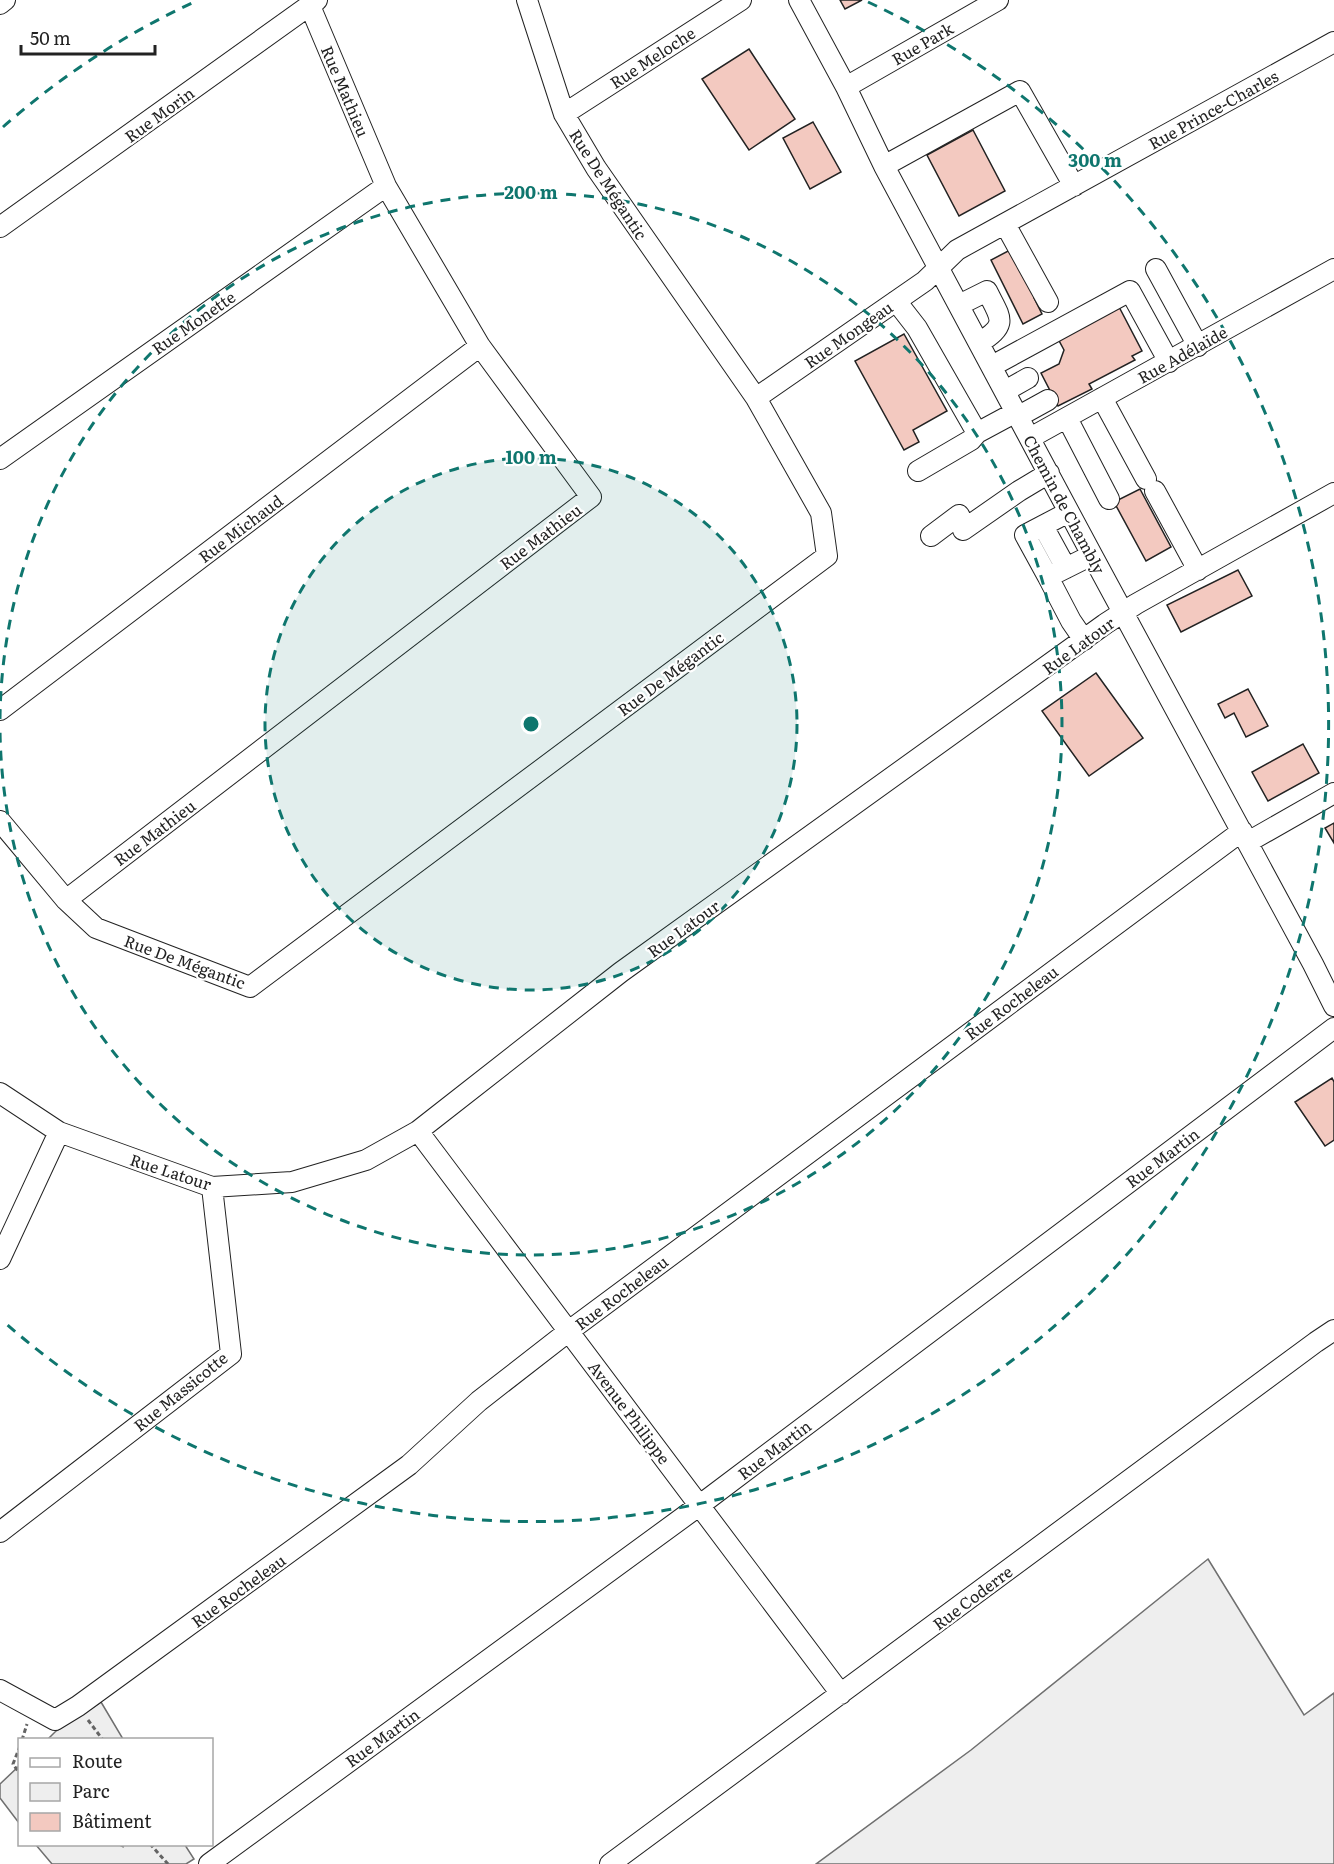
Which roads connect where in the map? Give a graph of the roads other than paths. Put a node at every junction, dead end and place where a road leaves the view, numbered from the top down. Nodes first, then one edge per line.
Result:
1 (5, 0) edge
2 (527, 0) edge
3 (741, 0) edge
4 (799, 0) edge
5 (998, 0) edge
6 (314, 3) edge
7 (0, 4) edge
8 (1334, 42) edge
9 (846, 87) junction
10 (564, 114) junction
11 (884, 166) junction
12 (386, 186) junction
13 (1074, 186) junction
14 (1005, 224) junction
15 (0, 227) edge
16 (939, 267) junction
17 (1156, 269) dead end
18 (1334, 269) edge
19 (896, 301) junction
20 (1048, 302) dead end
21 (959, 305) junction
22 (979, 343) junction
23 (480, 346) junction
24 (1198, 346) junction
25 (1169, 362) junction
26 (992, 366) junction
27 (1028, 378) dead end
28 (1005, 391) junction
29 (756, 398) junction
30 (1102, 398) junction
31 (1048, 400) dead end
32 (1017, 414) junction
33 (1067, 418) junction
34 (976, 433) junction
35 (1030, 438) junction
36 (0, 459) edge
37 (918, 471) dead end
38 (1048, 473) junction
39 (1334, 494) edge
40 (1109, 499) dead end
41 (1069, 512) junction
42 (1043, 526) junction
43 (931, 536) dead end
44 (1092, 555) junction
45 (1066, 568) junction
46 (1198, 570) junction
47 (1048, 578) junction
48 (1123, 613) junction
49 (1084, 640) junction
50 (0, 710) edge
51 (1334, 793) edge
52 (0, 821) edge
53 (1245, 836) junction
54 (66, 900) junction
55 (1334, 1006) edge
56 (1334, 1028) edge
57 (0, 1094) edge
58 (418, 1131) junction
59 (59, 1132) junction
60 (212, 1187) junction
61 (0, 1259) edge
62 (1334, 1330) edge
63 (569, 1331) junction
64 (700, 1505) junction
65 (0, 1532) edge
66 (0, 1690) edge
67 (841, 1694) junction
68 (209, 1864) edge
69 (610, 1864) edge

1 - 7 street
2 - 10 street, Rue De Mégantic
3 - 10 street, Rue Meloche
4 - 9 street, Chemin de Chambly
5 - 9 street, Rue Park
6 - 12 street, Rue Mathieu
6 - 15 street, Rue Morin
8 - 13 street, Rue Prince-Charles
9 - 11 street, Chemin de Chambly
10 - 29 street, Rue De Mégantic
11 - 13 street
11 - 16 street, Chemin de Chambly
12 - 23 street, Rue Mathieu
12 - 36 street, Rue Monette
13 - 14 street, Rue Prince-Charles
14 - 16 street, Rue Prince-Charles
14 - 20 street
16 - 19 street, Rue Mongeau
16 - 21 street, Chemin de Chambly
17 - 24 street
18 - 24 street, Rue Adélaïde
19 - 29 street, Rue Mongeau
19 - 34 street
21 - 22 street, Chemin de Chambly
21 - 22 street
22 - 26 street, Chemin de Chambly
23 - 50 street, Rue Michaud
23 - 54 street, Rue Mathieu
24 - 25 street, Rue Adélaïde
25 - 26 street
25 - 30 street, Rue Adélaïde
26 - 28 street, Chemin de Chambly
27 - 28 street
28 - 32 street, Chemin de Chambly
29 - 54 street, Rue De Mégantic
30 - 33 street, Rue Adélaïde
30 - 46 street
31 - 32 street
32 - 34 street
32 - 35 street, Chemin de Chambly
33 - 35 street, Rue Adélaïde
33 - 40 street
34 - 37 street
35 - 38 street, Chemin de Chambly
38 - 41 street, Chemin de Chambly
38 - 43 street
39 - 46 street, Rue Latour
41 - 42 street
41 - 44 street, Chemin de Chambly
42 - 45 street
42 - 47 street
44 - 45 street
44 - 48 street, Chemin de Chambly
45 - 47 street
46 - 48 street, Rue Latour
47 - 49 street
48 - 49 street, Rue Latour
48 - 53 street, Chemin de Chambly
49 - 58 street, Rue Latour
51 - 53 street, Rue Rocheleau
52 - 54 street, Rue De Mégantic
53 - 55 street, Chemin de Chambly
53 - 63 street, Rue Rocheleau
56 - 64 street, Rue Martin
57 - 59 street, Rue Latour
58 - 60 street, Rue Latour
58 - 63 street, Avenue Philippe
59 - 60 street, Rue Latour
59 - 61 street
60 - 65 street, Rue Massicotte
62 - 67 street, Rue Coderre
63 - 64 street, Avenue Philippe
63 - 66 street, Rue Rocheleau
64 - 67 street, Avenue Philippe
64 - 68 street, Rue Martin
67 - 69 street, Rue Coderre

